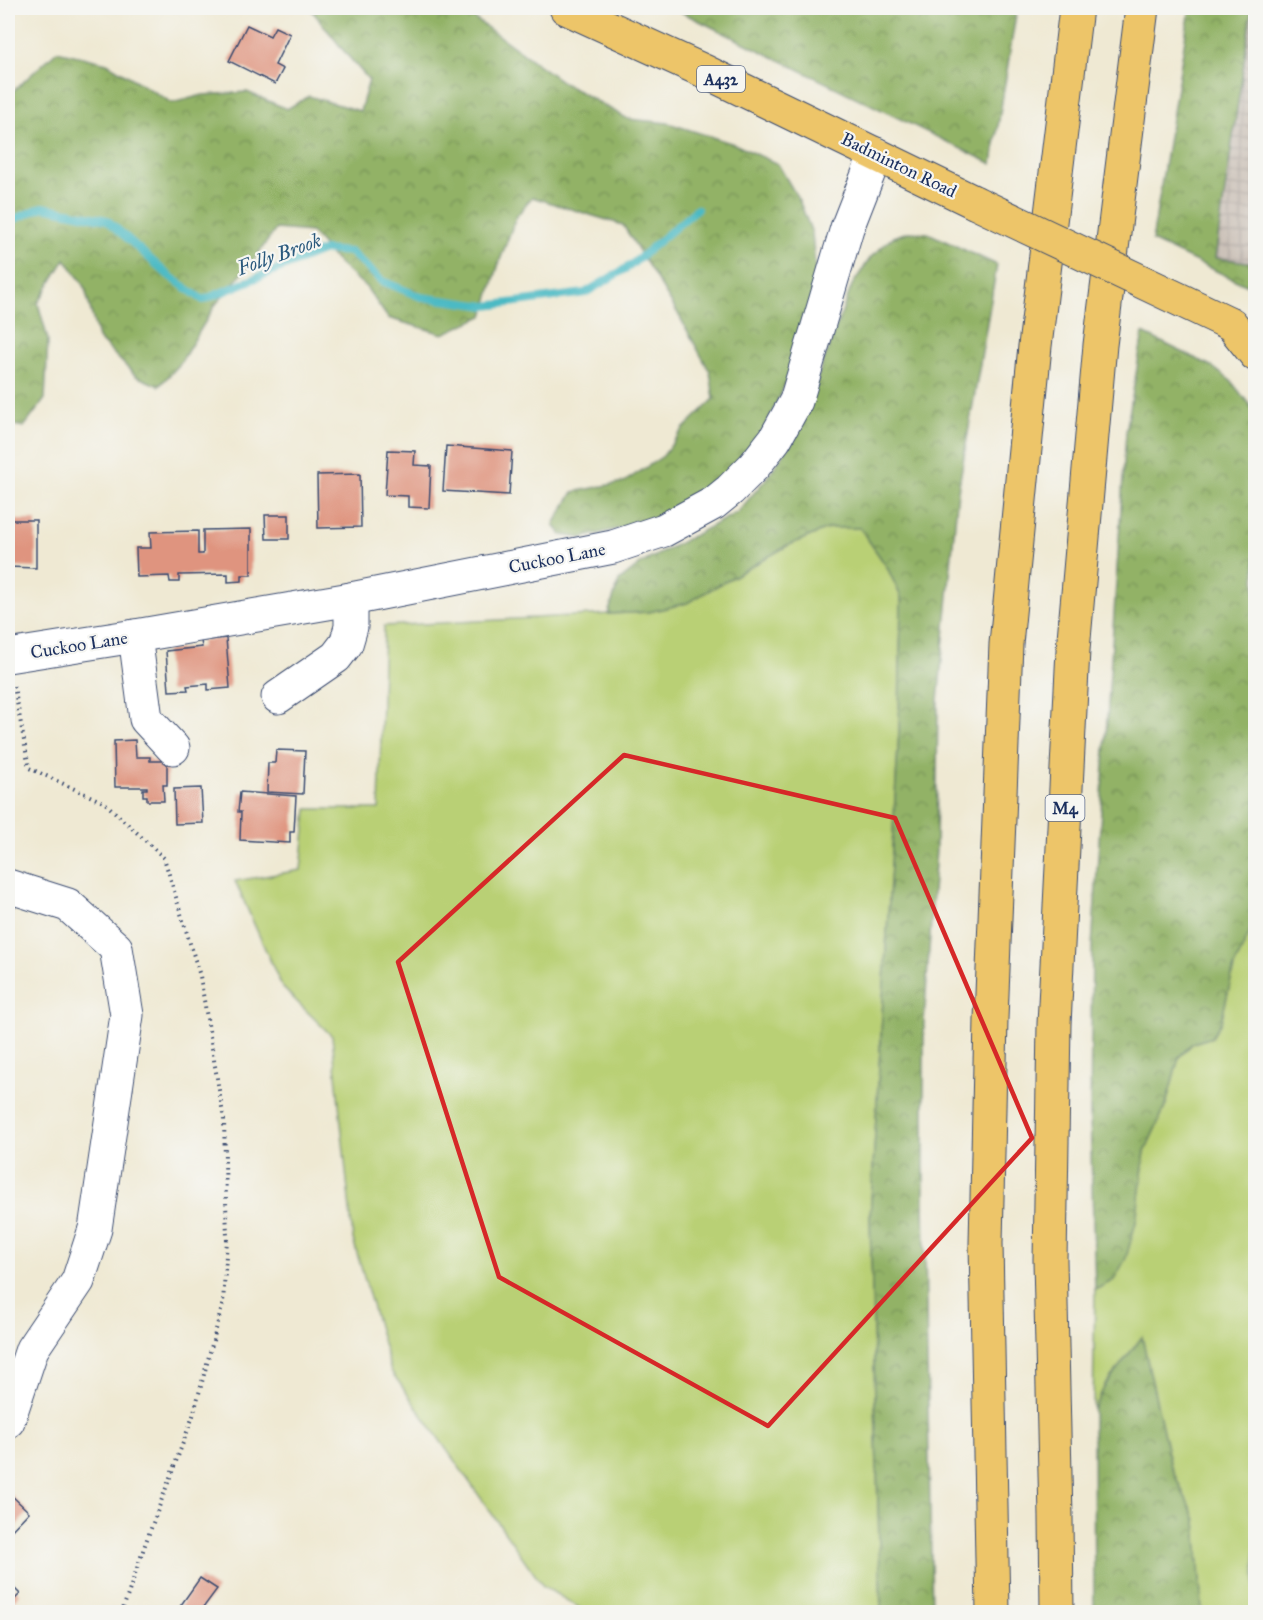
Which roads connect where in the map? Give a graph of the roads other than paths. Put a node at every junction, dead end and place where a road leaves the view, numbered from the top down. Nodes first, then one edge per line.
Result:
1 (566, 8) edge
2 (1076, 8) edge
3 (1142, 8) edge
4 (876, 154) junction
5 (1243, 325) edge
6 (1256, 355) edge
7 (351, 599) junction
8 (135, 636) junction
9 (8, 656) edge
10 (278, 697) dead end
11 (173, 748) dead end
12 (8, 886) edge
13 (8, 1421) edge
14 (993, 1612) edge
15 (1057, 1612) edge

1 - 4 main road, Badminton Road / A432
2 - 14 main road
3 - 15 main road, M4
4 - 5 main road, Badminton Road / A432, bridge
4 - 7 street, Cuckoo Lane
5 - 6 main road, Badminton Road / A432
7 - 8 street, Cuckoo Lane
7 - 10 street
8 - 9 street, Cuckoo Lane
8 - 11 street
12 - 13 street

